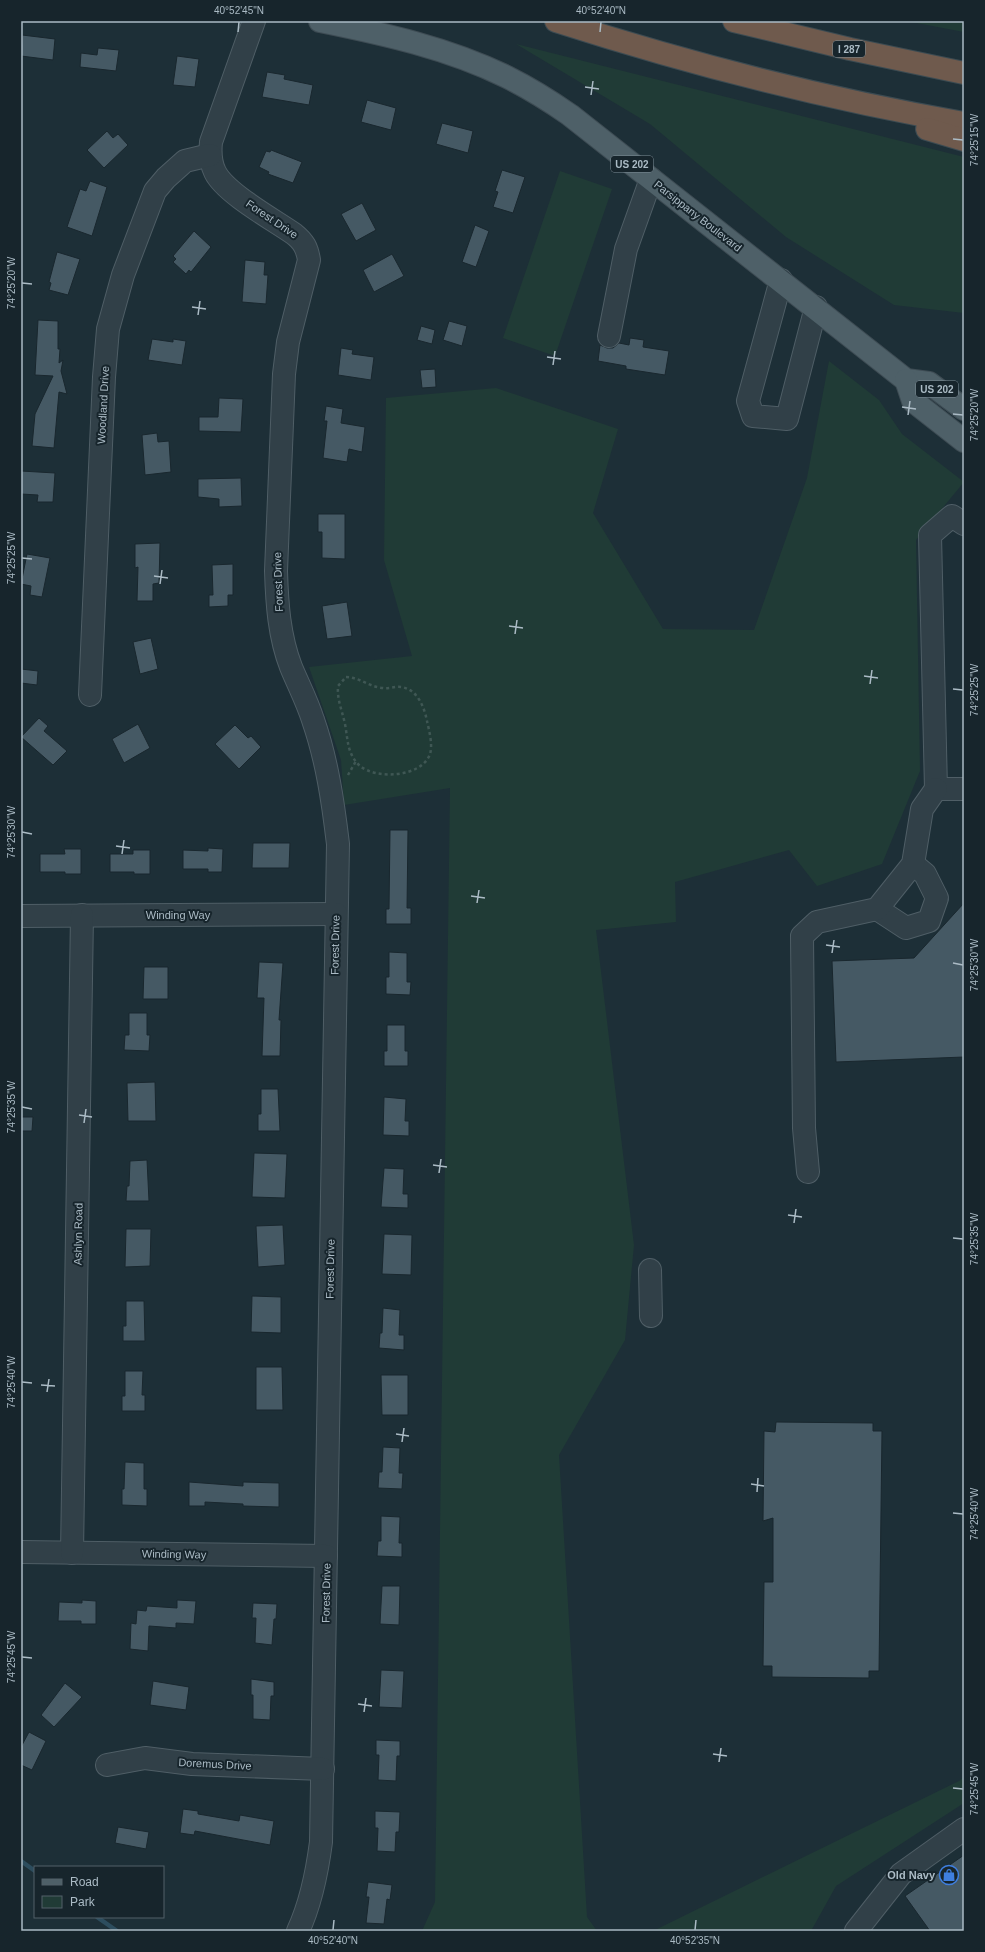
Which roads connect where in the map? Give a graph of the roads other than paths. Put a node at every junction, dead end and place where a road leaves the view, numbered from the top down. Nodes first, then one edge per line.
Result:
1 (254, 21) edge
2 (320, 21) edge
3 (556, 21) edge
4 (734, 21) edge
5 (964, 73) edge
6 (769, 82) junction
7 (964, 123) edge
8 (964, 140) edge
9 (210, 155) junction
10 (651, 179) junction
11 (781, 280) junction
12 (816, 307) junction
13 (609, 336) dead end
14 (906, 380) junction
15 (964, 409) edge
16 (964, 441) edge
17 (964, 524) edge
18 (90, 695) dead end
19 (936, 789) junction
20 (964, 789) edge
21 (913, 864) junction
22 (877, 909) junction
23 (336, 914) junction
24 (82, 915) junction
25 (21, 916) edge
26 (808, 1172) dead end
27 (650, 1270) dead end
28 (651, 1316) dead end
29 (21, 1552) edge
30 (72, 1553) junction
31 (326, 1556) junction
32 (107, 1765) dead end
33 (323, 1769) junction
34 (964, 1829) edge
35 (298, 1931) edge
36 (856, 1931) edge

1 - 9 street, Forest Drive
2 - 10 main road, Parsippany Boulevard / US 202
3 - 6 highway
4 - 5 highway, I 287
6 - 7 highway
6 - 8 highway
9 - 18 street, Woodland Drive
9 - 23 street, Forest Drive
10 - 11 main road, Parsippany Boulevard / US 202
10 - 13 street
11 - 12 main road, Parsippany Boulevard / US 202
11 - 12 street
12 - 14 main road, Parsippany Boulevard / US 202
14 - 15 main road, US 202
14 - 16 main road, US 202
17 - 19 street
19 - 20 street
19 - 21 street
21 - 22 street
21 - 22 street
22 - 26 street
23 - 24 street, Winding Way
23 - 31 street, Forest Drive
24 - 25 street, Winding Way
24 - 30 street, Ashlyn Road
27 - 28 street
29 - 30 street, Winding Way
30 - 31 street, Winding Way
31 - 33 street, Forest Drive
32 - 33 street, Doremus Drive
33 - 35 street, Forest Drive
34 - 36 street

